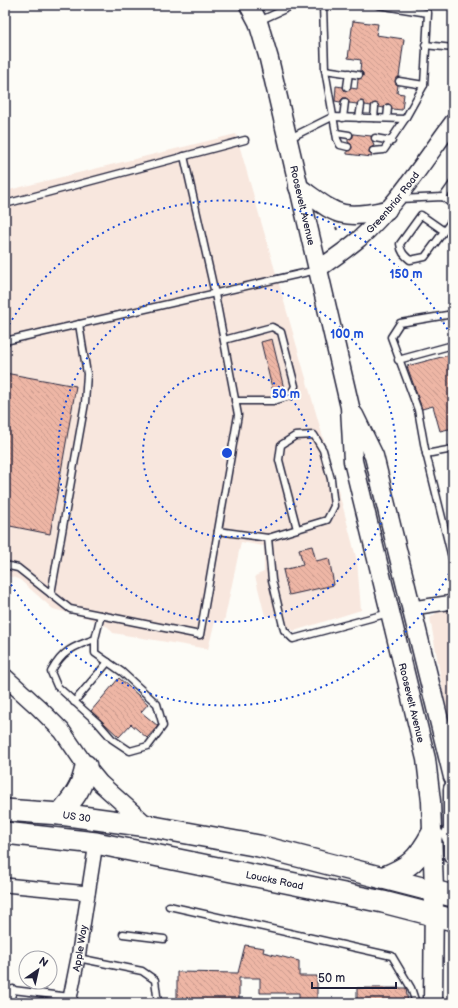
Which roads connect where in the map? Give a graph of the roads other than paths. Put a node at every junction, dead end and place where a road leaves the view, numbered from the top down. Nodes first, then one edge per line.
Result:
1 (249, 5) edge
2 (294, 5) edge
3 (323, 5) edge
4 (378, 5) edge
5 (258, 22) junction
6 (425, 44) junction
7 (453, 48) edge
8 (325, 70) junction
9 (349, 74) junction
10 (359, 75) dead end
11 (399, 82) dead end
12 (424, 85) junction
13 (347, 87) dead end
14 (345, 102) dead end
15 (361, 105) dead end
16 (375, 107) dead end
17 (388, 108) dead end
18 (332, 118) junction
19 (343, 118) junction
20 (359, 118) junction
21 (374, 118) junction
22 (387, 118) junction
23 (406, 119) junction
24 (453, 122) edge
25 (336, 133) junction
26 (349, 135) dead end
27 (375, 138) dead end
28 (245, 140) dead end
29 (287, 140) junction
30 (392, 141) junction
31 (348, 147) dead end
32 (373, 151) dead end
33 (184, 156) junction
34 (453, 183) edge
35 (298, 187) junction
36 (443, 197) junction
37 (5, 204) edge
38 (391, 205) junction
39 (453, 205) edge
40 (453, 219) edge
41 (444, 231) junction
42 (317, 270) junction
43 (215, 294) junction
44 (453, 314) edge
45 (79, 324) junction
46 (224, 340) junction
47 (5, 341) edge
48 (453, 345) edge
49 (398, 360) junction
50 (235, 401) junction
51 (350, 407) junction
52 (453, 449) edge
53 (426, 454) junction
54 (358, 482) junction
55 (297, 529) junction
56 (218, 531) junction
57 (268, 538) junction
58 (453, 561) edge
59 (5, 565) edge
60 (51, 594) junction
61 (453, 602) edge
62 (413, 608) junction
63 (390, 613) junction
64 (101, 615) junction
65 (95, 639) junction
66 (108, 662) junction
67 (5, 677) edge
68 (74, 702) junction
69 (86, 766) junction
70 (453, 777) edge
71 (453, 789) edge
72 (5, 810) edge
73 (60, 814) junction
74 (148, 826) junction
75 (5, 833) edge
76 (446, 835) edge
77 (96, 843) junction
78 (453, 855) edge
79 (382, 878) junction
80 (5, 886) edge
81 (88, 893) junction
82 (443, 894) edge
83 (169, 906) dead end
84 (443, 917) edge
85 (123, 934) dead end
86 (164, 939) dead end
87 (78, 958) junction
88 (5, 989) edge
89 (13, 989) junction
90 (70, 1000) edge
91 (10, 1003) edge
92 (158, 1003) edge
93 (416, 1003) edge
94 (433, 1003) edge

1 - 5 main road, Roosevelt Avenue
2 - 5 lane
3 - 8 lane
4 - 6 lane
5 - 29 main road, Roosevelt Avenue
6 - 7 lane
6 - 12 lane
8 - 9 lane
8 - 18 lane
9 - 10 lane
9 - 13 lane
11 - 12 lane
12 - 23 lane
14 - 19 lane
15 - 20 lane
16 - 21 lane
17 - 22 lane
18 - 19 lane
18 - 25 lane
18 - 29 lane
19 - 20 lane
20 - 21 lane
21 - 22 lane
22 - 23 lane
23 - 30 lane
24 - 38 street, Greenbriar Road
25 - 26 lane
25 - 31 lane
27 - 30 lane
28 - 33 lane
29 - 35 main road, Roosevelt Avenue
30 - 32 lane
33 - 37 lane
33 - 43 lane
34 - 36 lane
35 - 38 main road
35 - 42 main road, Roosevelt Avenue
36 - 38 lane
36 - 39 lane
38 - 42 street, Greenbriar Road
40 - 41 lane
41 - 41 lane
42 - 43 lane
42 - 51 main road, Roosevelt Avenue
43 - 45 lane
43 - 46 lane
44 - 49 lane
45 - 47 lane
45 - 60 lane
46 - 50 lane
46 - 50 lane
48 - 49 lane
49 - 53 lane
50 - 56 lane
51 - 54 main road, Roosevelt Avenue
51 - 62 main road, Roosevelt Avenue
52 - 53 lane
53 - 58 lane
54 - 62 main road
54 - 63 main road, Roosevelt Avenue
55 - 55 lane
55 - 57 lane
56 - 57 lane
56 - 64 lane
57 - 63 lane
59 - 60 lane
60 - 64 lane
61 - 62 street
62 - 70 main road, Roosevelt Avenue
63 - 76 main road, Roosevelt Avenue
64 - 65 lane
65 - 66 lane
65 - 68 lane
66 - 68 lane
66 - 68 lane
67 - 69 street
69 - 73 highway
69 - 74 street
71 - 76 main road, Roosevelt Avenue
72 - 73 highway, US 30 / US 30
73 - 74 highway, US 30 / US 30
74 - 79 highway, US 30
75 - 77 highway
76 - 78 main road, Roosevelt Avenue
76 - 79 highway
76 - 82 main road, Roosevelt Avenue
77 - 81 street, Apple Way
77 - 84 highway, Loucks Road
79 - 82 highway, US 30
80 - 81 street
81 - 87 street, Apple Way
82 - 84 main road, Roosevelt Avenue
83 - 93 lane
84 - 94 main road, Roosevelt Avenue
85 - 86 lane
87 - 90 street, Apple Way
87 - 92 lane
88 - 89 lane
89 - 90 lane
89 - 91 lane

